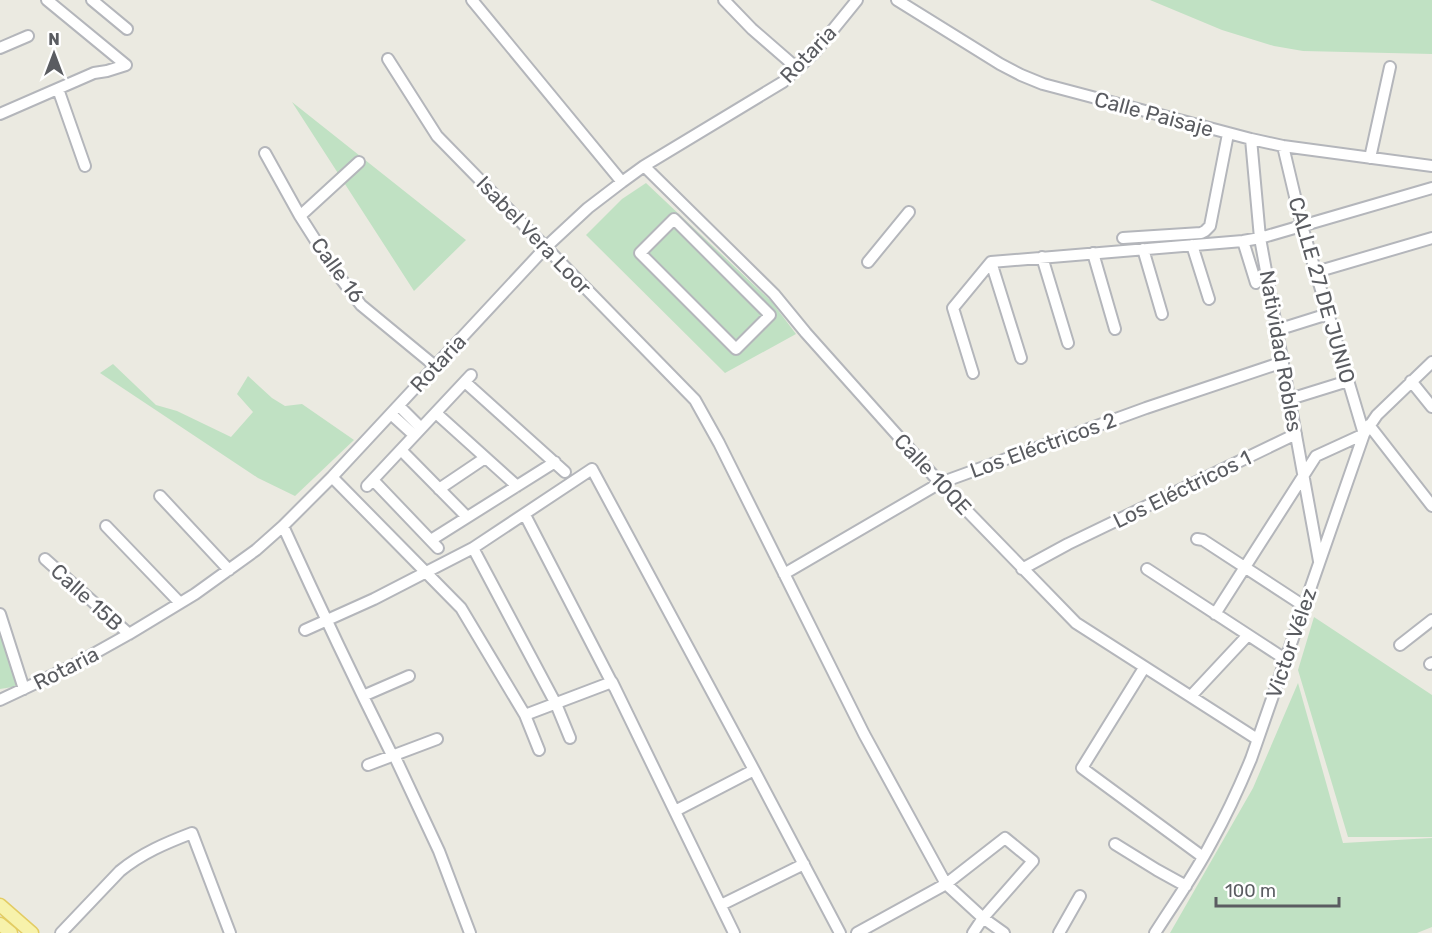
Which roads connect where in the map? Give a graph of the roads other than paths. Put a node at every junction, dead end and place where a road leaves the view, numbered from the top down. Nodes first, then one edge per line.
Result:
1 (47, 0) edge
2 (92, 0) edge
3 (472, 0) edge
4 (724, 0) edge
5 (857, 0) edge
6 (897, 0) edge
7 (127, 29) dead end
8 (28, 36) dead end
9 (0, 48) edge
10 (387, 59) dead end
11 (1390, 68) dead end
12 (798, 69) junction
13 (58, 89) junction
14 (0, 114) edge
15 (1228, 134) junction
16 (1251, 139) junction
17 (1282, 146) junction
18 (265, 153) dead end
19 (1370, 158) junction
20 (359, 162) dead end
21 (86, 165) dead end
22 (644, 166) junction
23 (1432, 166) edge
24 (622, 182) junction
25 (1432, 188) edge
26 (909, 212) dead end
27 (300, 216) junction
28 (1302, 226) junction
29 (1123, 238) dead end
30 (1260, 238) junction
31 (1432, 238) edge
32 (1243, 241) junction
33 (1192, 245) junction
34 (546, 247) junction
35 (1143, 249) junction
36 (640, 253) joint
37 (1092, 253) junction
38 (1042, 257) junction
39 (868, 262) dead end
40 (991, 262) junction
41 (1316, 272) junction
42 (1256, 284) dead end
43 (1209, 299) dead end
44 (1162, 314) dead end
45 (1328, 314) junction
46 (1115, 329) dead end
47 (1277, 330) junction
48 (1068, 343) dead end
49 (1021, 358) dead end
50 (1283, 362) junction
51 (1432, 362) edge
52 (435, 366) junction
53 (973, 373) dead end
54 (1348, 381) junction
55 (1411, 381) junction
56 (1290, 399) junction
57 (1432, 407) edge
58 (395, 410) junction
59 (436, 413) junction
60 (1366, 429) junction
61 (418, 432) junction
62 (1296, 434) junction
63 (401, 450) junction
64 (485, 458) junction
65 (555, 462) junction
66 (566, 472) dead end
67 (1304, 476) junction
68 (332, 477) junction
69 (940, 483) junction
70 (517, 486) junction
71 (439, 489) junction
72 (160, 496) dead end
73 (1432, 506) edge
74 (525, 515) junction
75 (466, 517) junction
76 (106, 526) dead end
77 (283, 526) junction
78 (1197, 539) dead end
79 (473, 548) junction
80 (45, 559) dead end
81 (1319, 561) junction
82 (1245, 568) junction
83 (1022, 569) junction
84 (230, 570) junction
85 (1148, 570) dead end
86 (426, 572) junction
87 (784, 574) junction
88 (180, 603) junction
89 (1304, 606) junction
90 (1215, 614) junction
91 (0, 615) edge
92 (1432, 620) edge
93 (326, 621) junction
94 (305, 630) dead end
95 (129, 634) junction
96 (1248, 635) junction
97 (1400, 645) dead end
98 (1285, 659) junction
99 (1144, 668) junction
100 (409, 676) dead end
101 (612, 682) junction
102 (24, 690) junction
103 (363, 696) junction
104 (1191, 696) junction
105 (0, 700) edge
106 (556, 704) junction
107 (525, 716) junction
108 (437, 738) dead end
109 (570, 738) dead end
110 (1257, 739) junction
111 (539, 750) dead end
112 (393, 755) junction
113 (368, 765) dead end
114 (754, 770) junction
115 (675, 811) junction
116 (1115, 844) dead end
117 (1203, 857) junction
118 (804, 864) junction
119 (946, 884) junction
120 (1186, 886) junction
121 (1080, 896) dead end
122 (0, 904) edge
123 (721, 905) junction
124 (982, 918) junction
125 (0, 924) edge
126 (11, 933) edge
127 (32, 933) edge
128 (61, 933) edge
129 (230, 933) edge
130 (470, 933) edge
131 (734, 933) edge
132 (840, 933) edge
133 (857, 933) edge
134 (973, 933) edge
135 (1004, 933) edge
136 (1059, 933) edge
137 (1155, 933) edge

1 - 13 street
2 - 7 street
3 - 24 street
4 - 12 street
5 - 12 street, Rotaria
6 - 15 street, Calle Paisaje
8 - 9 street
10 - 34 street, Isabel Vera Loor
11 - 19 street
12 - 22 street, Rotaria
13 - 14 street
13 - 21 street
15 - 16 street, Calle Paisaje
15 - 29 street
16 - 17 street, Calle Paisaje
16 - 30 street, Natividad Robles
17 - 19 street, Calle Paisaje
17 - 28 street, CALLE 27 DE JUNIO
18 - 27 street, Calle 16
19 - 23 street, Calle Paisaje
20 - 27 street
22 - 24 street, Rotaria
22 - 69 street, Calle 10QE
24 - 34 street, Rotaria
25 - 28 street
26 - 39 street
27 - 52 street, Calle 16
28 - 30 street
28 - 41 street, CALLE 27 DE JUNIO
30 - 32 street
30 - 47 street, Natividad Robles
31 - 41 street
32 - 33 street
32 - 42 street
33 - 35 street
33 - 43 street
34 - 52 street, Rotaria
34 - 87 street, Isabel Vera Loor
35 - 37 street
35 - 44 street
36 - 36 street
37 - 38 street
37 - 46 street
38 - 40 street
38 - 48 street
40 - 49 street
40 - 53 street
41 - 45 street, CALLE 27 DE JUNIO
45 - 47 street
45 - 54 street, CALLE 27 DE JUNIO
47 - 50 street, Natividad Robles
50 - 56 street, Natividad Robles
50 - 69 street, Los Eléctricos 2
51 - 55 street, Victor Vélez
52 - 58 street, Rotaria
54 - 56 street
54 - 60 street, CALLE 27 DE JUNIO
55 - 57 street
55 - 60 street, Victor Vélez
56 - 62 street, Natividad Robles
58 - 61 street
58 - 68 street, Rotaria
59 - 61 street
59 - 64 street
59 - 65 street
60 - 67 street
60 - 73 street
60 - 81 street, Victor Vélez
61 - 63 street
62 - 67 street, Natividad Robles
62 - 83 street, Los Eléctricos 1
63 - 71 street
63 - 75 street
64 - 70 street
64 - 71 street
65 - 66 street
65 - 70 street
67 - 81 street, Natividad Robles
67 - 82 street
68 - 77 street, Rotaria
68 - 86 street
69 - 83 street, Calle 10QE
69 - 87 street, Los Eléctricos 2
70 - 75 street
71 - 75 street
72 - 84 street
74 - 79 street
74 - 101 street
74 - 114 street
76 - 88 street
77 - 84 street, Rotaria
77 - 93 street
78 - 82 street
79 - 86 street
79 - 106 street
80 - 95 street, Calle 15B
81 - 89 street, Victor Vélez
82 - 89 street
82 - 90 street
83 - 99 street, Calle 10QE
84 - 88 street, Rotaria
85 - 90 street
86 - 93 street
86 - 107 street
87 - 119 street, Isabel Vera Loor
88 - 95 street, Rotaria
89 - 98 street, Victor Vélez
90 - 96 street
91 - 102 street
92 - 97 street
93 - 94 street
93 - 103 street
95 - 102 street, Rotaria
96 - 98 street
96 - 104 street
98 - 110 street, Victor Vélez
99 - 104 street, Calle 10QE
99 - 117 street
100 - 103 street
101 - 106 street
101 - 115 street
102 - 105 street, Rotaria
103 - 112 street
104 - 110 street, Calle 10QE
106 - 107 street
106 - 109 street
107 - 111 street
108 - 112 street
110 - 117 street, Victor Vélez
112 - 113 street
112 - 130 street
114 - 115 street
114 - 118 street
115 - 123 street
116 - 120 street
117 - 120 street, Victor Vélez
118 - 123 street
118 - 132 street
119 - 124 street, Isabel Vera Loor
119 - 124 street
119 - 133 street
120 - 137 street, Victor Vélez
121 - 136 street
122 - 127 main road
123 - 131 street
124 - 134 street
124 - 135 street, Isabel Vera Loor
125 - 126 main road
128 - 129 street

